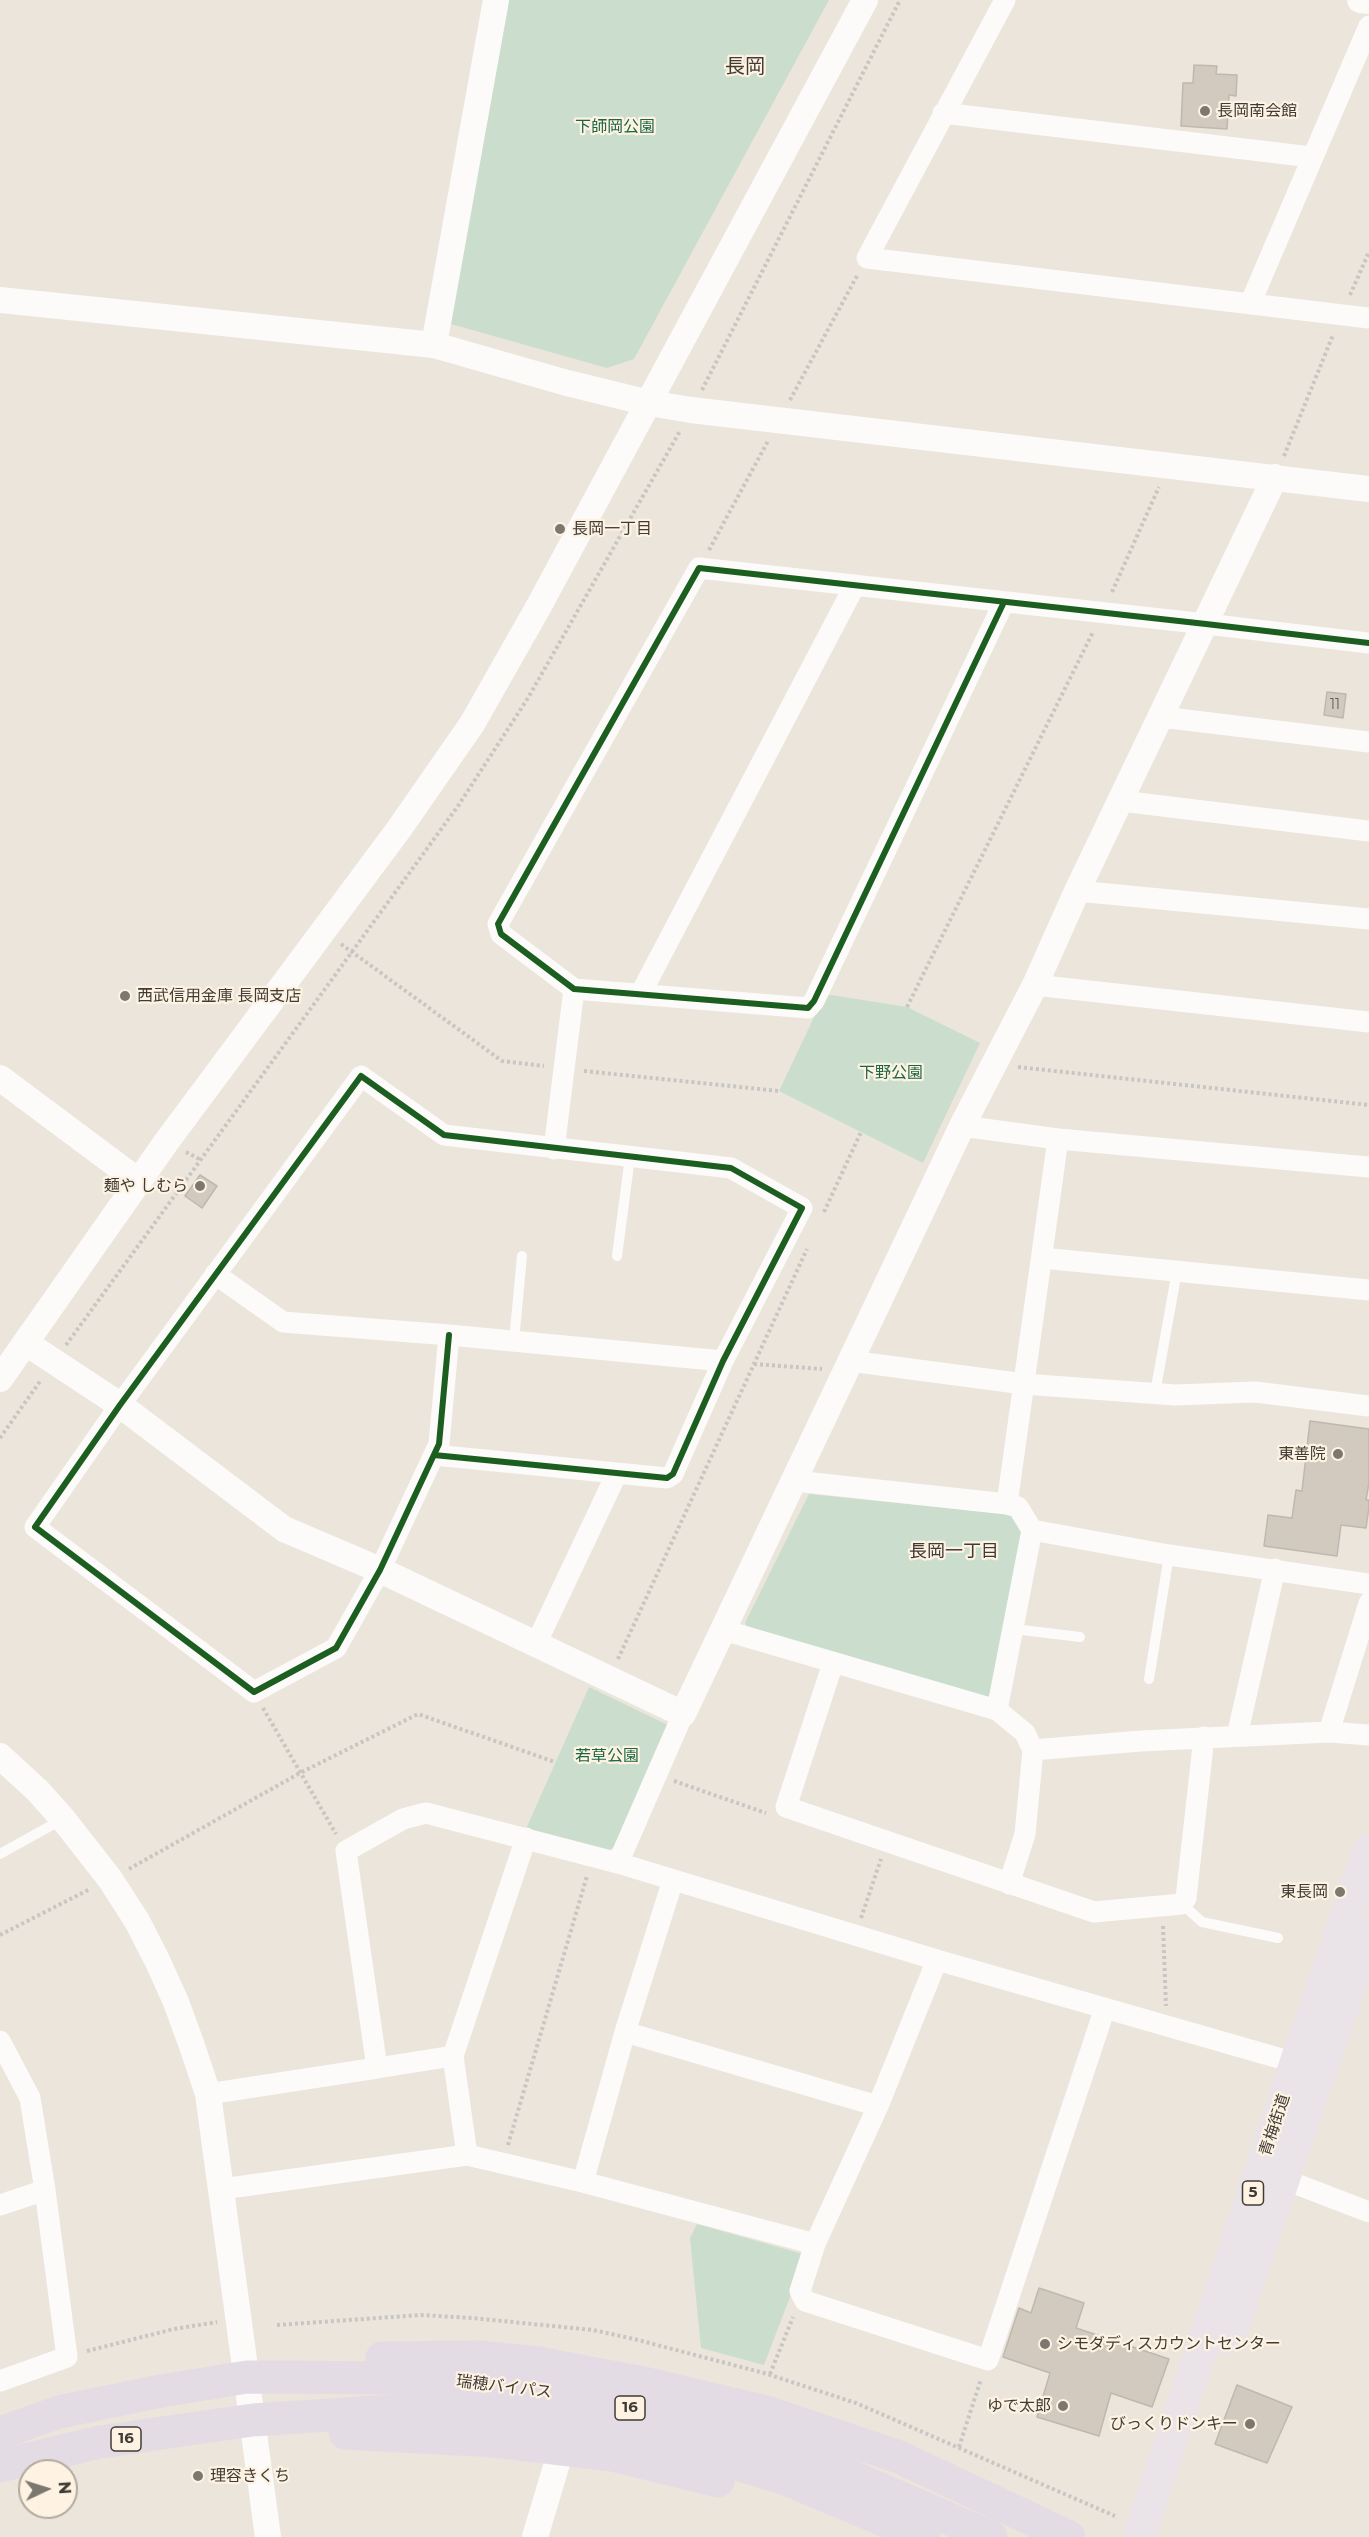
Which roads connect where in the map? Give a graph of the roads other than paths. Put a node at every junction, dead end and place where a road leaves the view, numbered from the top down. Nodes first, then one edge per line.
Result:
1 (496, 0) edge
2 (865, 0) edge
3 (1005, 0) edge
4 (1360, 0) edge
5 (1369, 1) edge
6 (1369, 26) edge
7 (943, 112) junction
8 (1311, 157) junction
9 (0, 300) edge
10 (1250, 304) junction
11 (1369, 318) edge
12 (434, 345) junction
13 (648, 403) junction
14 (1275, 477) junction
15 (1369, 489) edge
16 (855, 585) junction
17 (1004, 602) junction
18 (1206, 624) junction
19 (1369, 643) edge
20 (1161, 717) junction
21 (1369, 742) edge
22 (1121, 801) junction
23 (1369, 831) edge
24 (1077, 891) junction
25 (1369, 919) edge
26 (1035, 985) junction
27 (574, 989) junction
28 (641, 993) junction
29 (1369, 1022) edge
30 (0, 1078) edge
31 (962, 1126) junction
32 (1058, 1139) junction
33 (554, 1149) junction
34 (630, 1157) junction
35 (1369, 1167) edge
36 (138, 1181) junction
37 (522, 1256) dead end
38 (617, 1256) dead end
39 (1042, 1258) junction
40 (1177, 1271) junction
41 (214, 1274) junction
42 (1369, 1290) edge
43 (449, 1335) junction
44 (514, 1341) junction
45 (26, 1343) junction
46 (723, 1361) junction
47 (848, 1366) junction
48 (0, 1379) edge
49 (1024, 1384) junction
50 (1155, 1393) junction
51 (120, 1405) junction
52 (1369, 1406) edge
53 (434, 1455) junction
54 (616, 1475) junction
55 (795, 1481) junction
56 (1007, 1504) junction
57 (1032, 1530) junction
58 (1169, 1555) junction
59 (1275, 1569) junction
60 (380, 1570) junction
61 (1369, 1584) edge
62 (1369, 1603) edge
63 (1014, 1629) junction
64 (723, 1630) junction
65 (1080, 1637) dead end
66 (536, 1644) junction
67 (833, 1663) junction
68 (1149, 1679) dead end
69 (997, 1710) junction
70 (683, 1714) junction
71 (1329, 1732) junction
72 (1237, 1736) junction
73 (1369, 1736) edge
74 (1204, 1737) junction
75 (1033, 1750) junction
76 (0, 1756) edge
77 (63, 1819) junction
78 (526, 1838) junction
79 (1369, 1850) edge
80 (0, 1854) edge
81 (618, 1863) junction
82 (673, 1880) junction
83 (1009, 1884) junction
84 (1182, 1904) junction
85 (1369, 1931) edge
86 (1278, 1938) dead end
87 (937, 1960) junction
88 (1105, 2007) junction
89 (625, 2032) junction
90 (0, 2041) edge
91 (453, 2056) junction
92 (1296, 2063) junction
93 (376, 2068) junction
94 (208, 2094) junction
95 (878, 2106) junction
96 (467, 2155) junction
97 (1283, 2179) junction
98 (583, 2182) junction
99 (222, 2189) junction
100 (45, 2190) junction
101 (0, 2205) edge
102 (1369, 2212) edge
103 (816, 2244) junction
104 (247, 2377) junction
105 (0, 2381) edge
106 (253, 2420) junction
107 (0, 2433) edge
108 (561, 2450) junction
109 (0, 2466) edge
110 (268, 2537) edge
111 (535, 2537) edge
112 (872, 2537) edge
113 (924, 2537) edge
114 (991, 2537) edge
115 (1069, 2537) edge
116 (1139, 2537) edge
117 (1162, 2537) edge

1 - 12 street
2 - 13 street
3 - 7 street
4 - 5 street
6 - 8 street
7 - 8 street
7 - 10 street
8 - 10 street
9 - 12 street
10 - 11 street
12 - 13 street
13 - 14 street
13 - 36 street
14 - 15 street
14 - 18 street
16 - 17 street
16 - 27 street
16 - 28 street
17 - 18 street
17 - 28 street
18 - 19 street
18 - 20 street
20 - 21 street
20 - 22 street
22 - 23 street
22 - 24 street
24 - 25 street
24 - 26 street
26 - 29 street
26 - 31 street
27 - 28 street
27 - 33 street
30 - 36 street
31 - 32 street
31 - 47 street
32 - 35 street
32 - 39 street
33 - 34 street
33 - 41 street
34 - 38 lane
34 - 46 street
36 - 45 street
37 - 44 lane
39 - 40 street
39 - 49 street
40 - 42 street
40 - 50 lane
41 - 43 street
41 - 51 street
43 - 44 street
43 - 53 street
44 - 46 street
45 - 48 street
45 - 51 street
46 - 54 street
47 - 49 street
47 - 55 street
49 - 50 street
49 - 56 street
50 - 52 street
51 - 60 street
51 - 60 street
53 - 54 street
53 - 60 street
54 - 66 street
55 - 56 street
55 - 64 street
56 - 57 street
57 - 58 street
57 - 63 street
58 - 59 street
58 - 68 lane
59 - 61 street
59 - 72 street
60 - 66 street
62 - 71 street
63 - 65 lane
63 - 69 street
64 - 67 street
64 - 70 street
66 - 70 street
67 - 69 street
67 - 83 street
69 - 75 street
70 - 81 street
71 - 72 street
71 - 73 street
72 - 74 street
74 - 75 street
74 - 84 street
75 - 83 street
76 - 77 street
77 - 80 lane
77 - 94 street
78 - 81 street
78 - 91 street
78 - 93 street
79 - 92 main road, 青梅街道 / 5
81 - 82 street
82 - 87 street
82 - 89 street
83 - 84 street
84 - 86 lane
85 - 97 main road, 青梅街道 / 5
87 - 88 street
87 - 95 street
88 - 92 street
88 - 103 street
89 - 95 street
89 - 98 street
90 - 100 street
91 - 93 street
91 - 96 street
92 - 116 main road, 青梅街道 / 5
93 - 94 street
94 - 99 street
95 - 103 street
96 - 98 street
96 - 99 street
97 - 102 street
97 - 117 main road, 青梅街道 / 5
98 - 103 street
99 - 104 street
100 - 101 street
100 - 105 street
104 - 106 street
104 - 107 highway, 瑞穂バイパス / 16
104 - 114 highway, 瑞穂バイパス / 16
104 - 115 highway
106 - 108 highway
106 - 109 highway, 瑞穂バイパス / 16
106 - 110 street
106 - 113 highway, 瑞穂バイパス / 16
108 - 111 street
108 - 112 highway

